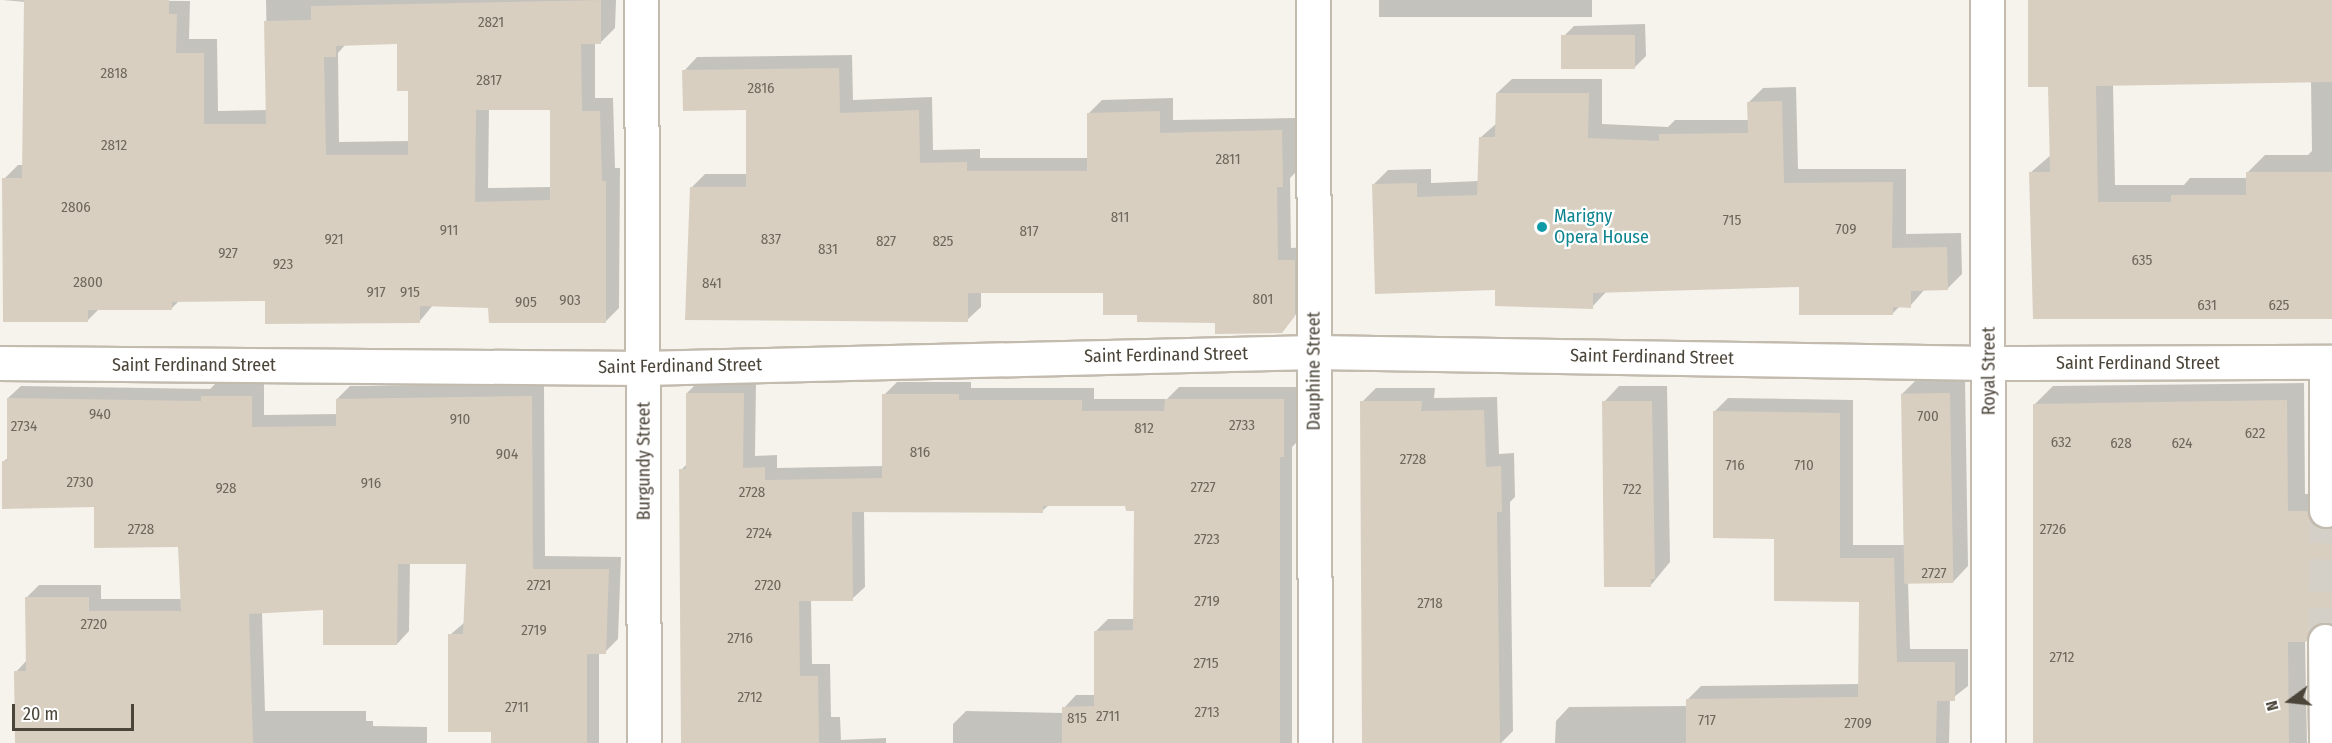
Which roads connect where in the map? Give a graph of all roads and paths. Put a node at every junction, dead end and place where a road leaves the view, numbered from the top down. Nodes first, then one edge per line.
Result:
1 (641, 0) edge
2 (1313, 0) edge
3 (1988, 0) edge
4 (1314, 352) junction
5 (2329, 362) edge
6 (0, 363) edge
7 (1989, 363) junction
8 (643, 368) junction
9 (2326, 510) dead end
10 (2325, 641) tunnel mouth
11 (645, 743) edge
12 (1315, 743) edge
13 (1988, 743) edge
14 (2326, 743) edge

1 - 8 street, Burgundy Street
2 - 4 street, Dauphine Street
3 - 7 street, Royal Street
4 - 7 street, Saint Ferdinand Street
4 - 8 street, Saint Ferdinand Street
4 - 12 street, Dauphine Street
5 - 7 street, Saint Ferdinand Street
5 - 9 street
6 - 8 street, Saint Ferdinand Street
7 - 13 street, Royal Street
8 - 11 street, Burgundy Street
10 - 14 street

